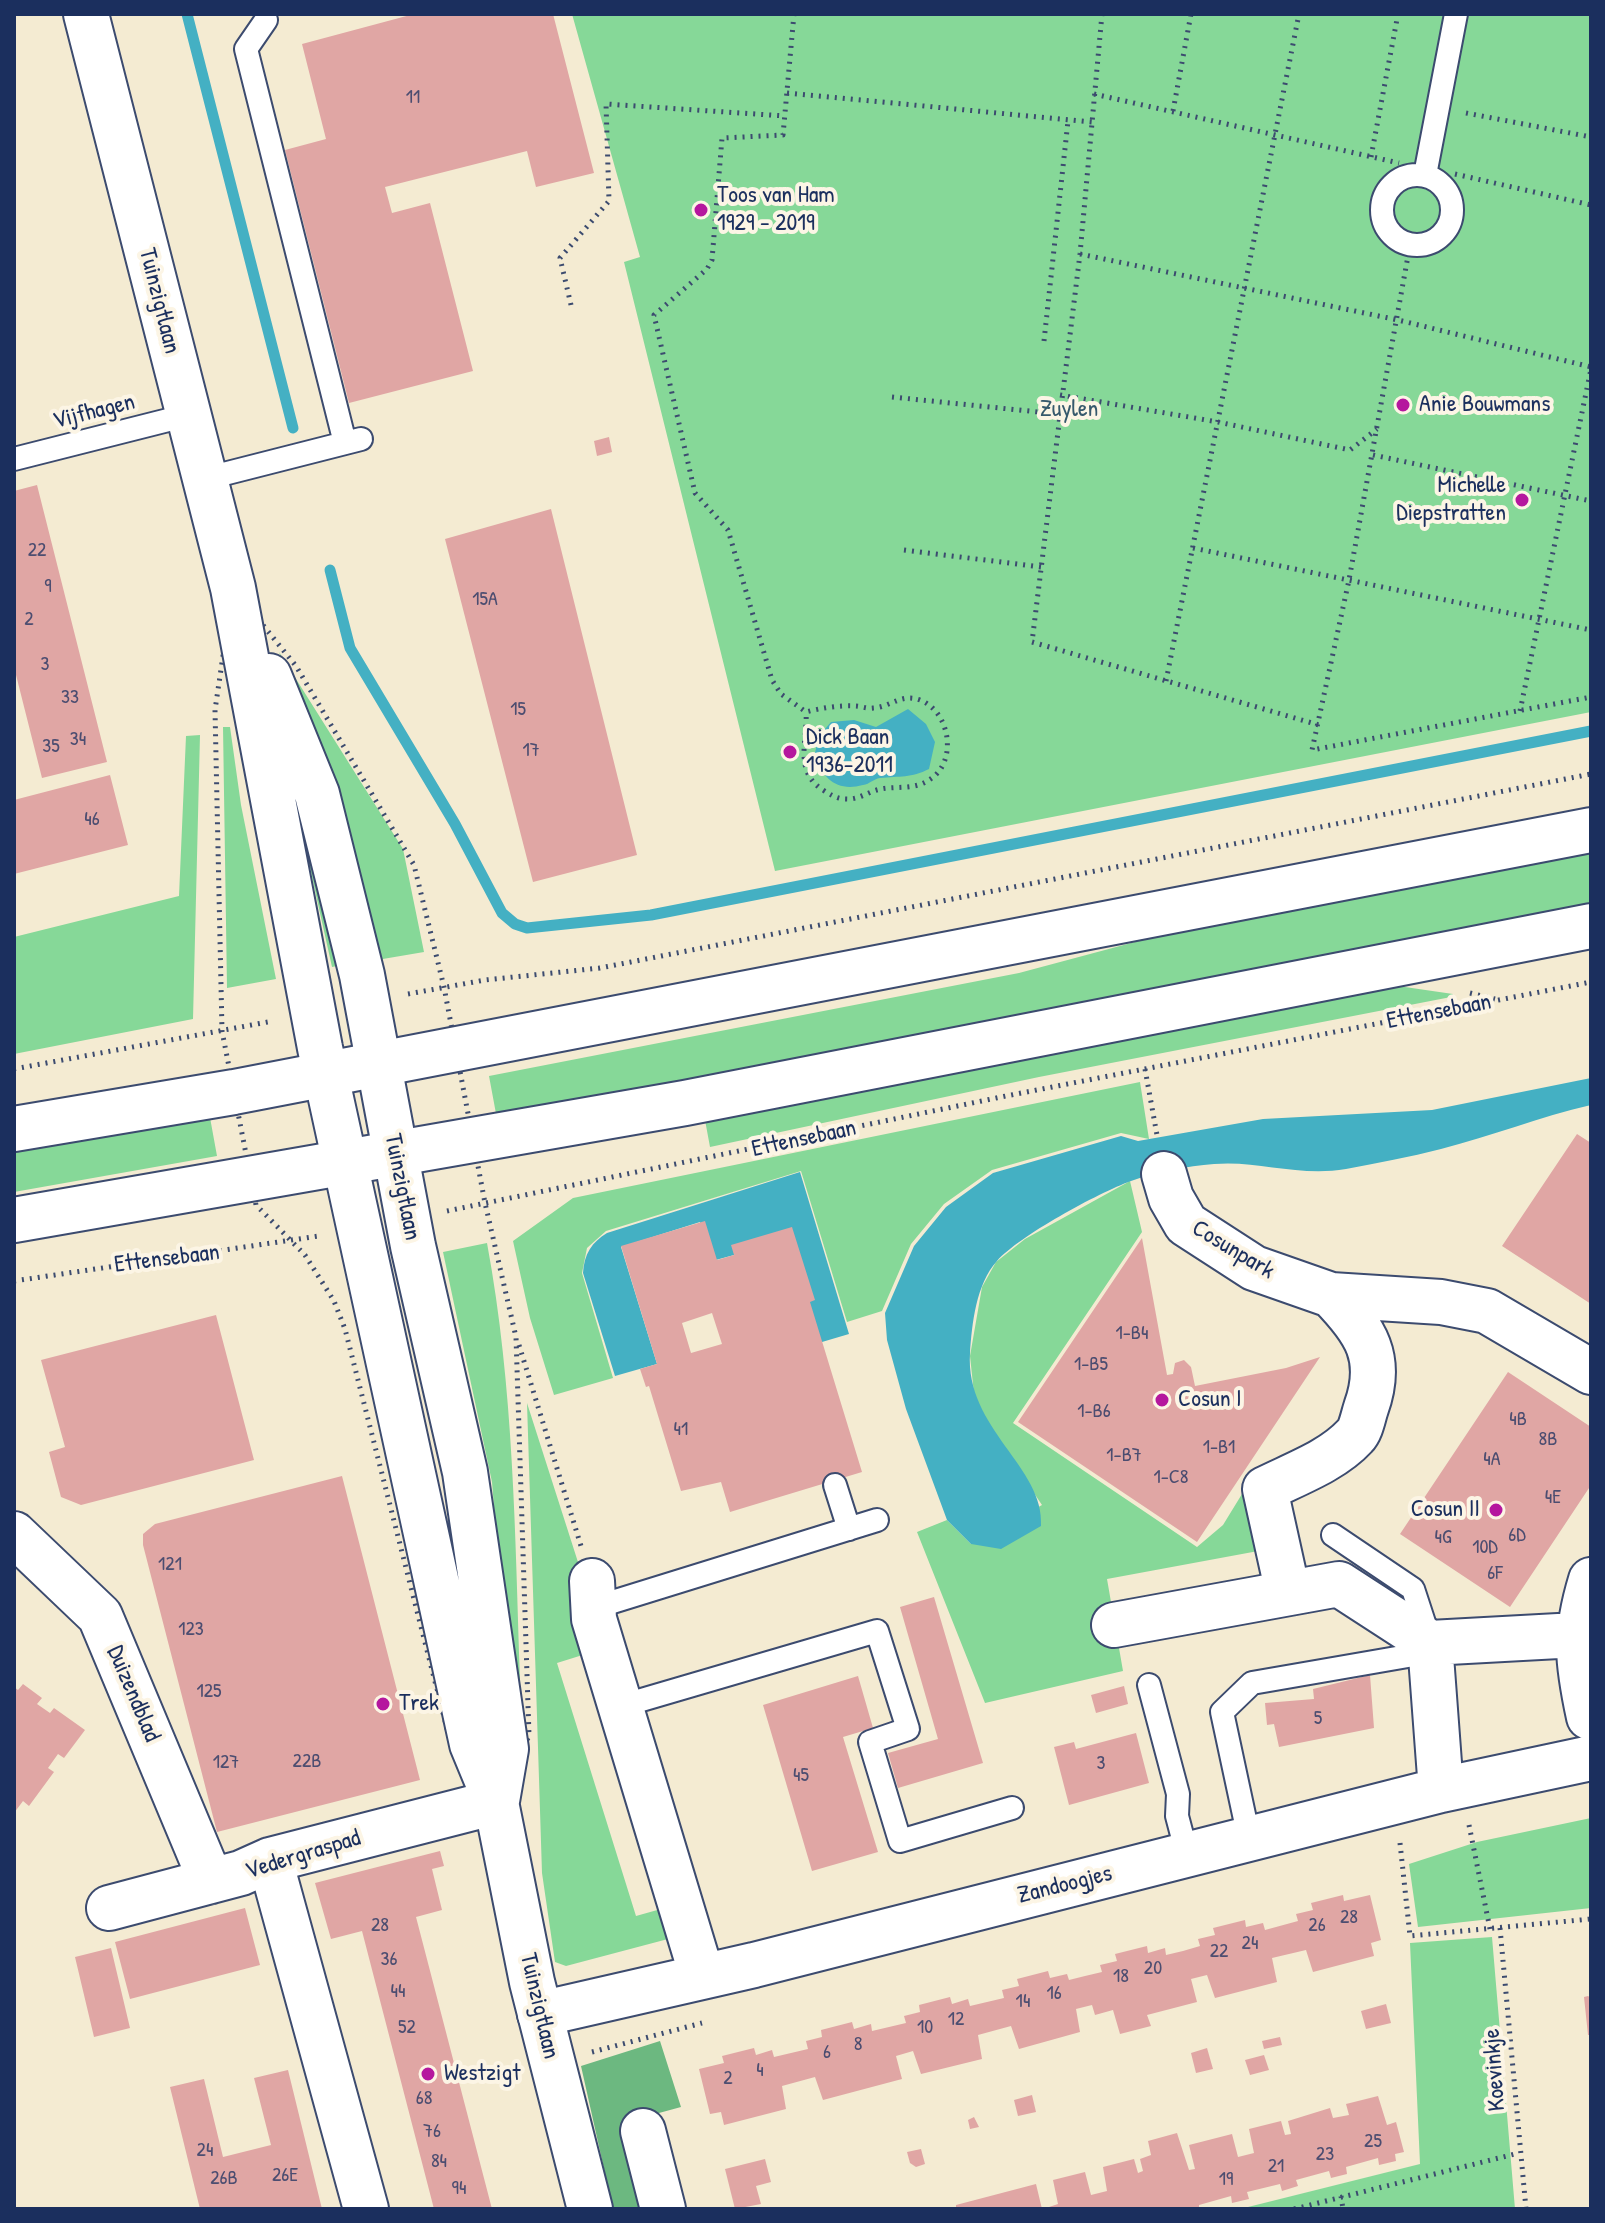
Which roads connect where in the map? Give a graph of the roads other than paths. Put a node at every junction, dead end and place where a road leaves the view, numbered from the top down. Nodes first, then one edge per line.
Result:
1 (86, 14) edge
2 (1456, 14) edge
3 (266, 20) dead end
4 (1425, 172) junction
5 (188, 415) junction
6 (14, 459) edge
7 (204, 479) junction
8 (233, 588) junction
9 (1591, 830) edge
10 (1591, 926) edge
11 (379, 1064) junction
12 (326, 1074) junction
13 (14, 1129) edge
14 (396, 1153) junction
15 (344, 1161) junction
16 (1164, 1174) dead end
17 (14, 1220) edge
18 (1331, 1295) junction
19 (1441, 1302) junction
20 (1374, 1358) junction
21 (1591, 1372) edge
22 (835, 1485) dead end
23 (877, 1520) dead end
24 (849, 1529) junction
25 (14, 1534) edge
26 (1333, 1535) dead end
27 (1591, 1580) edge
28 (1288, 1593) junction
29 (592, 1594) joint
30 (1114, 1625) dead end
31 (1577, 1635) junction
32 (1431, 1647) junction
33 (1149, 1685) dead end
34 (621, 1706) junction
35 (1590, 1738) edge
36 (1441, 1790) junction
37 (496, 1802) junction
38 (1012, 1808) dead end
39 (1249, 1838) junction
40 (1187, 1854) junction
41 (270, 1860) junction
42 (211, 1881) junction
43 (109, 1908) dead end
44 (702, 1976) junction
45 (540, 2014) junction
46 (643, 2131) dead end
47 (366, 2209) edge
48 (590, 2209) edge
49 (663, 2209) edge

1 - 5 street, Tuinzigtlaan
2 - 4 lane
3 - 7 lane
4 - 4 lane
5 - 6 lane, Vijfhagen
5 - 7 street, Tuinzigtlaan
7 - 8 street, Tuinzigtlaan
8 - 11 street, Tuinzigtlaan
8 - 12 street, Tuinzigtlaan
9 - 11 street
10 - 14 street
11 - 12 street
11 - 14 street, Tuinzigtlaan
12 - 13 street
12 - 15 street, Tuinzigtlaan
14 - 15 street
14 - 37 street, Tuinzigtlaan
15 - 17 street
15 - 37 street, Tuinzigtlaan
16 - 18 street, Cosunpark
18 - 19 street, Cosunpark
18 - 20 street, Cosunpark
19 - 20 street
19 - 21 street, Cosunpark
20 - 28 street
22 - 24 lane
23 - 24 lane
24 - 29 lane
25 - 42 street, Duizendblad
26 - 32 lane
27 - 31 street
28 - 30 street
28 - 32 street
29 - 34 street
31 - 32 street
31 - 35 street
32 - 36 street
32 - 39 lane
33 - 40 lane
34 - 38 lane
34 - 44 street
35 - 36 street, Zandoogjes
36 - 39 street, Zandoogjes
37 - 41 street, Vedergraspad
37 - 45 street, Tuinzigtlaan
39 - 40 street, Zandoogjes
40 - 44 street, Zandoogjes
41 - 42 street, Vedergraspad
41 - 47 street
42 - 43 street, Vedergraspad
44 - 45 street, Zandoogjes
45 - 48 street, Tuinzigtlaan
46 - 49 street

